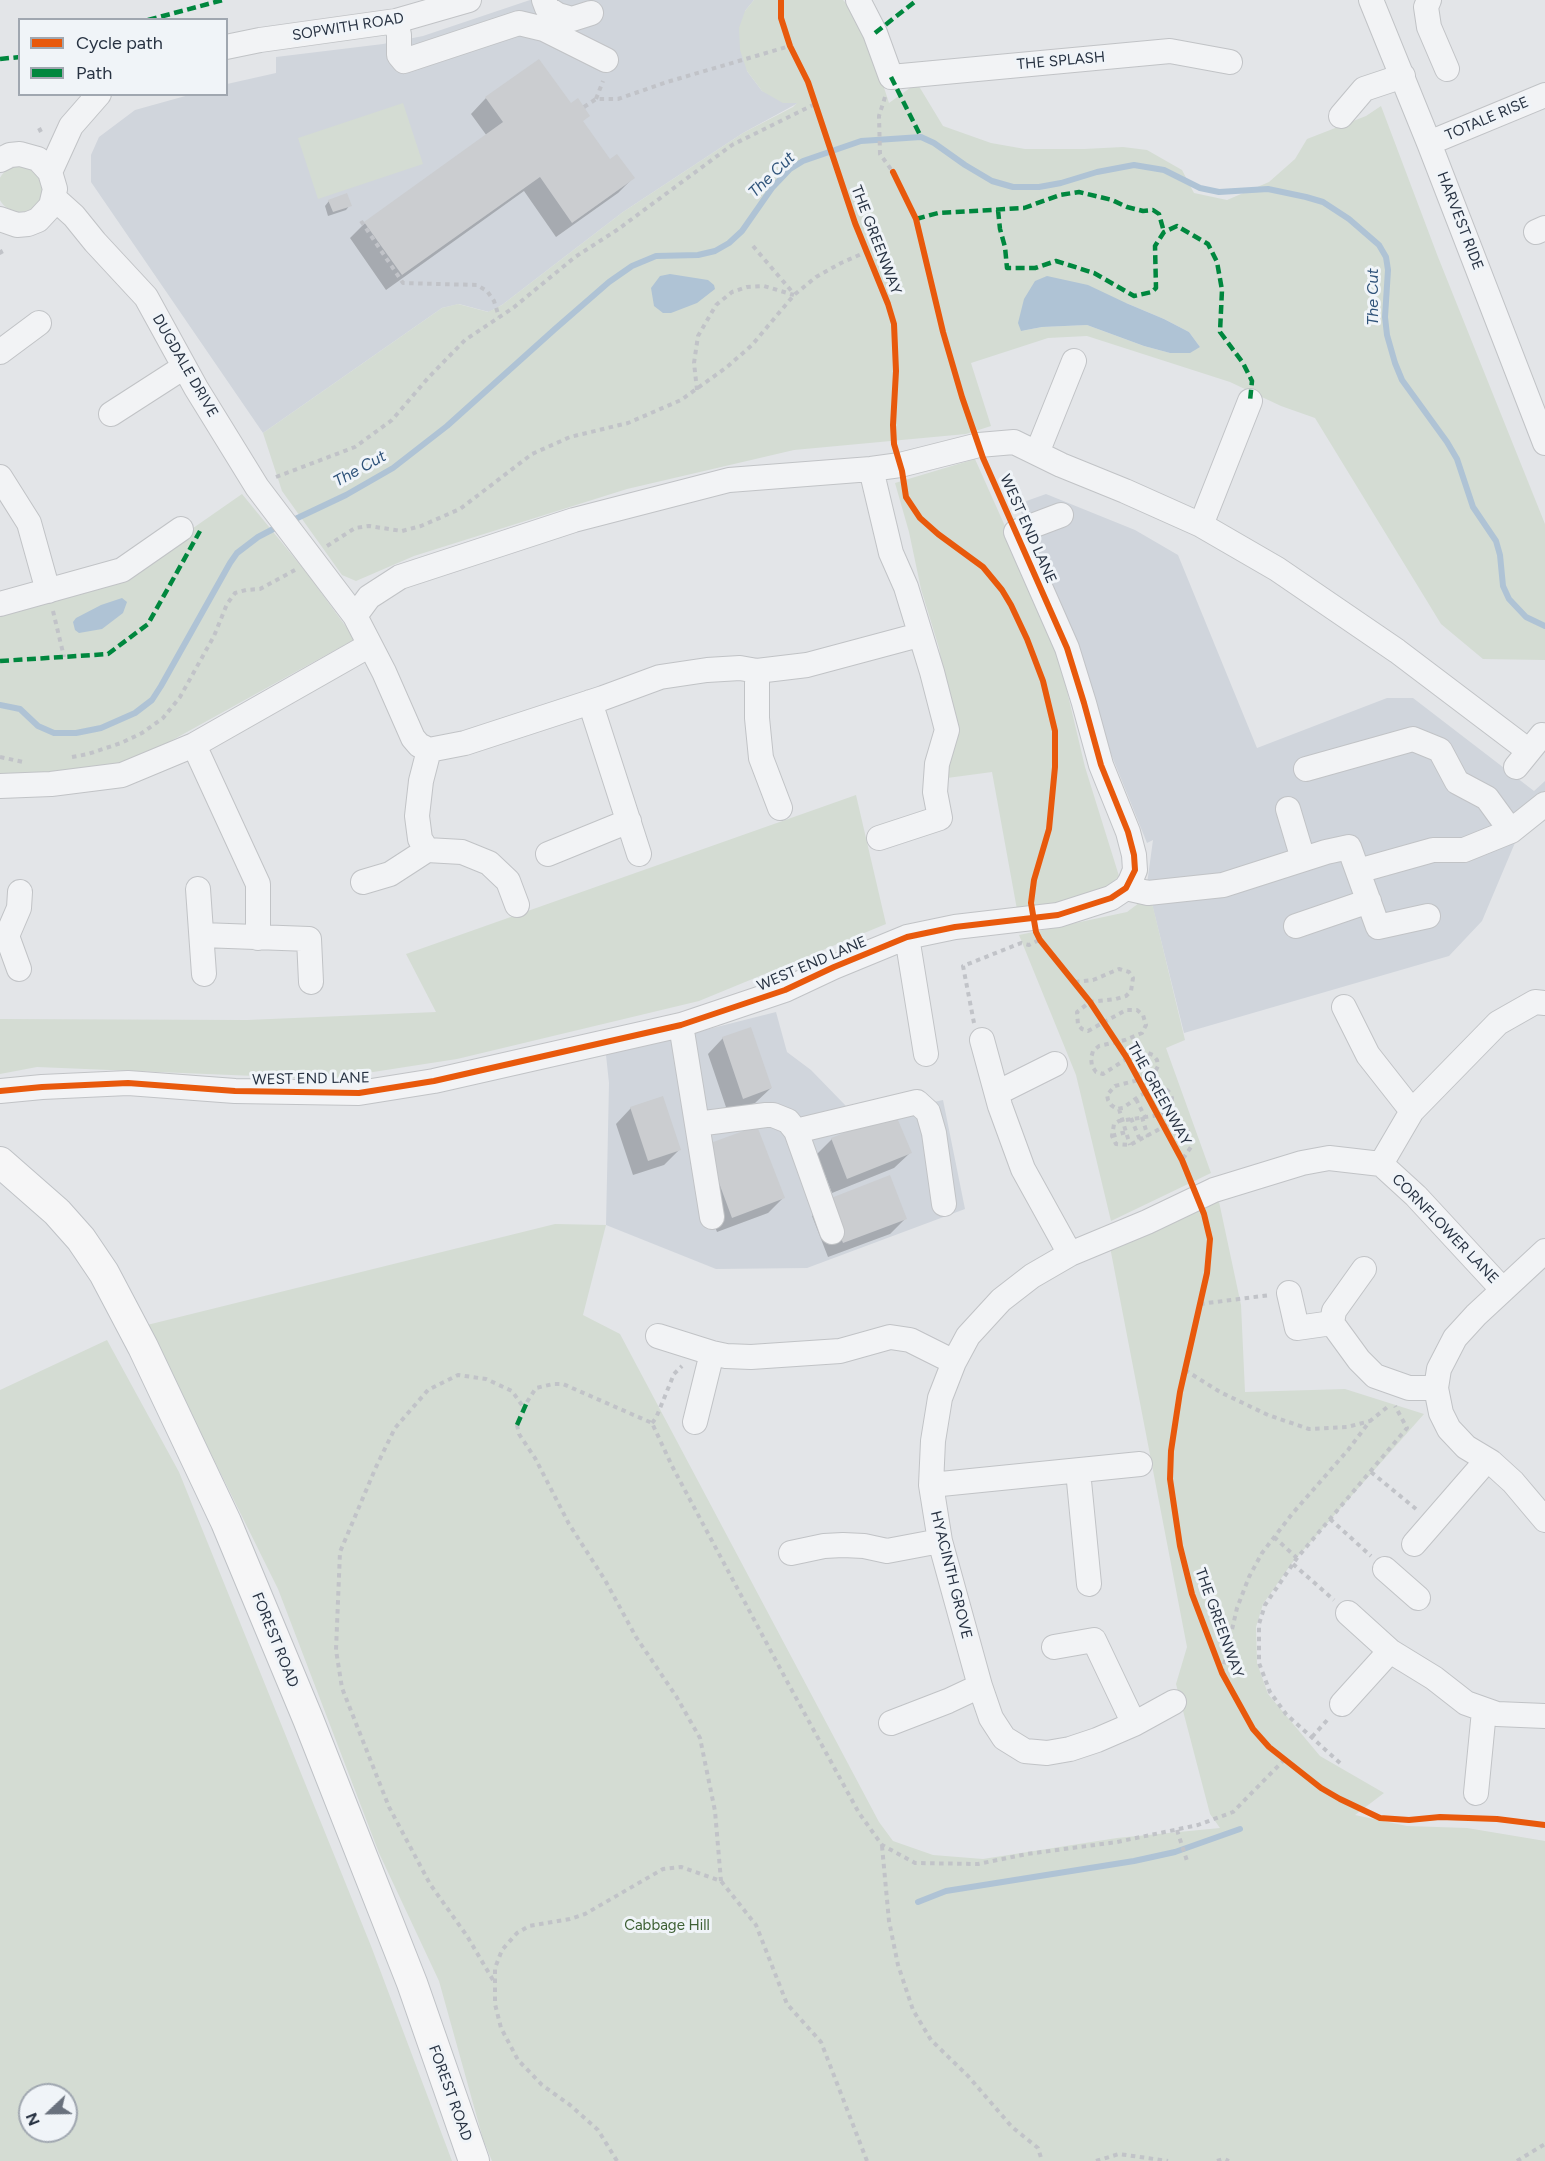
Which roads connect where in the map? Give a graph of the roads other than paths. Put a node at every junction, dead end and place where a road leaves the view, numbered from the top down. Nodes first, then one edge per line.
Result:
1 (469, 0) edge
2 (544, 0) edge
3 (858, 0) edge
4 (1371, 0) edge
5 (1429, 0) edge
6 (591, 13) dead end
7 (396, 21) junction
8 (519, 23) junction
9 (228, 47) edge
10 (606, 60) dead end
11 (1230, 62) dead end
12 (1447, 69) dead end
13 (1403, 76) junction
14 (1545, 95) edge
15 (97, 96) edge
16 (1341, 116) dead end
17 (70, 126) junction
18 (1430, 143) junction
19 (30, 155) junction
20 (0, 159) edge
21 (50, 172) junction
22 (54, 198) junction
23 (10, 234) edge
24 (95, 242) junction
25 (39, 323) dead end
26 (0, 352) edge
27 (1074, 361) dead end
28 (184, 367) junction
29 (1250, 400) dead end
30 (111, 414) dead end
31 (1545, 442) edge
32 (1037, 453) junction
33 (871, 469) junction
34 (0, 477) edge
35 (1061, 515) dead end
36 (1201, 525) junction
37 (181, 529) dead end
38 (48, 591) junction
39 (0, 604) edge
40 (355, 616) junction
41 (920, 635) junction
42 (370, 645) junction
43 (757, 671) junction
44 (590, 702) junction
45 (194, 745) junction
46 (429, 750) junction
47 (1529, 751) dead end
48 (1305, 769) dead end
49 (0, 786) edge
50 (1545, 804) edge
51 (780, 808) dead end
52 (1288, 809) dead end
53 (629, 821) junction
54 (1510, 831) junction
55 (879, 838) dead end
56 (427, 850) junction
57 (548, 854) dead end
58 (639, 854) dead end
59 (1303, 859) junction
60 (1358, 871) junction
61 (363, 882) dead end
62 (1126, 888) junction
63 (198, 889) dead end
64 (20, 892) dead end
65 (1368, 901) junction
66 (517, 905) dead end
67 (1428, 916) dead end
68 (1296, 926) dead end
69 (4, 936) edge
70 (202, 936) junction
71 (258, 938) junction
72 (907, 938) junction
73 (20, 969) dead end
74 (204, 974) dead end
75 (311, 982) dead end
76 (1545, 1004) edge
77 (1344, 1007) dead end
78 (681, 1025) junction
79 (982, 1040) road end
80 (927, 1054) dead end
81 (1055, 1064) dead end
82 (0, 1091) edge
83 (997, 1093) junction
84 (1412, 1111) junction
85 (697, 1124) junction
86 (795, 1131) junction
87 (0, 1162) edge
88 (1381, 1164) junction
89 (944, 1204) dead end
90 (712, 1217) dead end
91 (832, 1232) dead end
92 (1116, 1236) joint
93 (1545, 1251) edge
94 (1070, 1254) junction
95 (1364, 1269) dead end
96 (1503, 1290) junction
97 (1289, 1293) road end
98 (1332, 1323) junction
99 (658, 1336) dead end
100 (704, 1351) junction
101 (954, 1362) junction
102 (1436, 1388) junction
103 (695, 1422) dead end
104 (1487, 1460) junction
105 (1140, 1464) dead end
106 (1078, 1471) junction
107 (931, 1485) junction
108 (1545, 1520) edge
109 (940, 1540) junction
110 (1414, 1544) dead end
111 (791, 1553) dead end
112 (1385, 1569) road end
113 (1089, 1584) dead end
114 (1418, 1598) dead end
115 (1348, 1612) road end
116 (1054, 1647) dead end
117 (1390, 1652) junction
118 (980, 1686) junction
119 (1174, 1702) dead end
120 (1342, 1704) dead end
121 (1484, 1711) junction
122 (1545, 1716) edge
123 (891, 1723) dead end
124 (1134, 1724) junction
125 (1476, 1793) dead end
126 (474, 2161) edge

1 - 7 street, SOPWITH ROAD
2 - 6 street
2 - 8 street
3 - 11 street, THE SPLASH
4 - 13 street, HARVEST RIDE
5 - 12 street
7 - 8 street
7 - 9 street, SOPWITH ROAD
8 - 10 street
13 - 16 street
13 - 18 street, HARVEST RIDE
14 - 18 street, TOTALE RISE
15 - 17 street
17 - 19 street
17 - 21 street
18 - 31 street, HARVEST RIDE
19 - 20 street
19 - 21 street
21 - 22 street
22 - 23 street
22 - 24 street, DUGDALE DRIVE
23 - 24 street, DUGDALE DRIVE
24 - 28 street, DUGDALE DRIVE
25 - 26 street
27 - 32 street
28 - 30 street
28 - 40 street, DUGDALE DRIVE
29 - 36 street
32 - 33 street
32 - 36 street
33 - 40 street
33 - 41 street
34 - 38 street
35 - 62 street, WEST END LANE
36 - 47 street
37 - 38 street
38 - 39 street
40 - 42 street, DUGDALE DRIVE
41 - 43 street
41 - 55 street
42 - 45 street
42 - 46 street, DUGDALE DRIVE
43 - 44 street
43 - 51 street
44 - 46 street
44 - 53 street
45 - 49 street
45 - 71 street
46 - 56 street
48 - 54 street
50 - 54 street
52 - 59 street
53 - 57 street
53 - 58 street
54 - 60 street
56 - 61 street
56 - 66 street
59 - 60 street
59 - 62 street
60 - 65 street
62 - 72 street, WEST END LANE
63 - 70 street
64 - 69 street
65 - 67 street
65 - 68 street
69 - 73 street
70 - 71 street
70 - 74 street
71 - 75 street
72 - 78 street, WEST END LANE
72 - 80 street
76 - 84 street
77 - 84 street
78 - 82 street, WEST END LANE
78 - 85 street
79 - 83 street
81 - 83 street
83 - 94 street
84 - 88 street
85 - 86 street
85 - 90 street
86 - 89 street
86 - 91 street
87 - 126 main road, FOREST ROAD
88 - 92 street, CORNFLOWER LANE
88 - 96 street, CORNFLOWER LANE
92 - 94 street, HYACINTH GROVE
93 - 96 street
94 - 101 street, HYACINTH GROVE
95 - 98 street
96 - 102 street
97 - 98 street
98 - 102 street
99 - 100 street
100 - 101 street
100 - 103 street
101 - 107 street, HYACINTH GROVE
102 - 104 street
104 - 108 street
104 - 110 street
105 - 106 street
106 - 107 street
106 - 113 street
107 - 109 street, HYACINTH GROVE
109 - 111 street
109 - 118 street, HYACINTH GROVE
112 - 114 street
115 - 117 street
116 - 124 street
117 - 120 street
117 - 121 street
118 - 123 street
118 - 124 street, HYACINTH GROVE
119 - 124 street, HYACINTH GROVE
121 - 122 street
121 - 125 street

